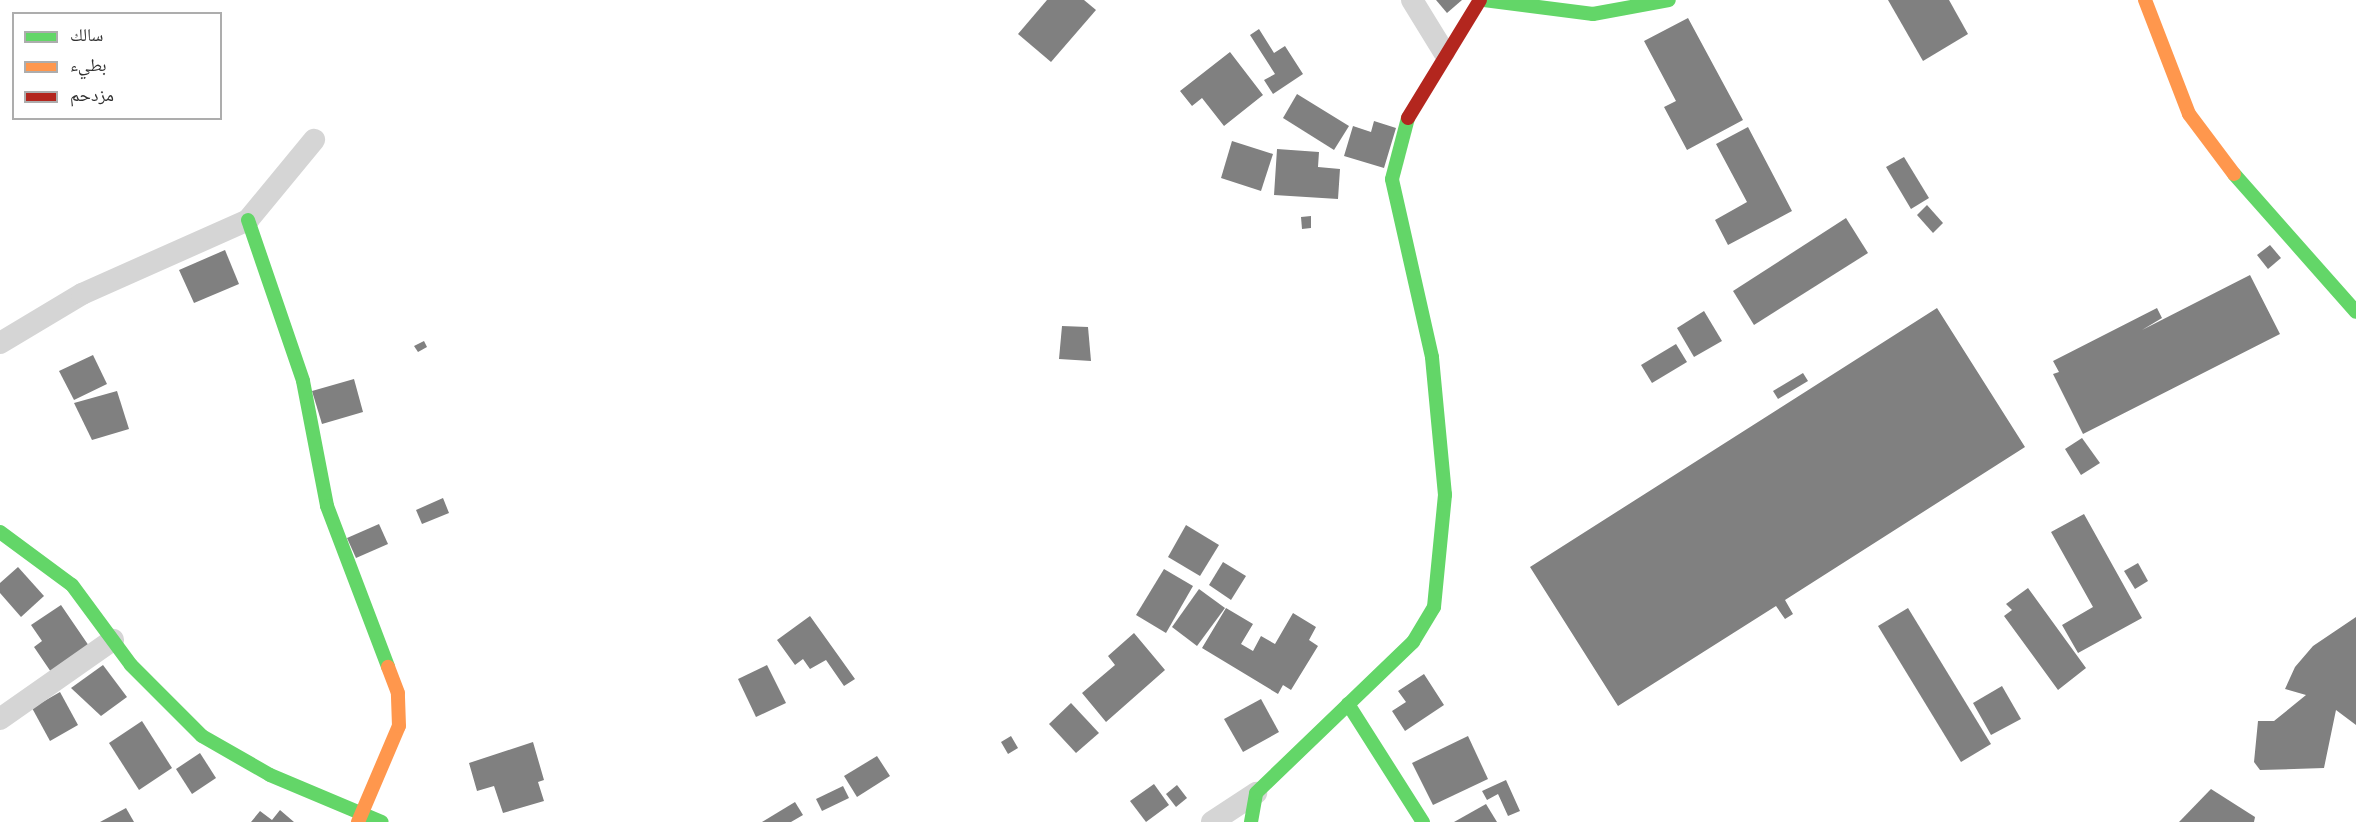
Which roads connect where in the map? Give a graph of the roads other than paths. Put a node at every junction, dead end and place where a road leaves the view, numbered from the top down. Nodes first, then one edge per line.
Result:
1 (1412, 0) edge
2 (1482, 0) edge
3 (1669, 0) edge
4 (2145, 0) edge
5 (1444, 52) junction
6 (314, 140) dead end
7 (248, 220) junction
8 (2356, 312) edge
9 (0, 343) edge
10 (0, 532) edge
11 (112, 640) junction
12 (1348, 704) junction
13 (0, 719) edge
14 (1256, 793) junction
15 (360, 818) edge
16 (383, 822) edge
17 (1212, 822) edge
18 (1251, 822) edge
19 (1424, 822) edge

1 - 5 street
2 - 3 street
2 - 5 street
4 - 8 street
5 - 12 street
6 - 7 street
7 - 9 street
7 - 15 street
10 - 11 street
11 - 13 street
11 - 15 street
12 - 14 street
12 - 19 street
14 - 17 street
14 - 18 street
15 - 16 street

